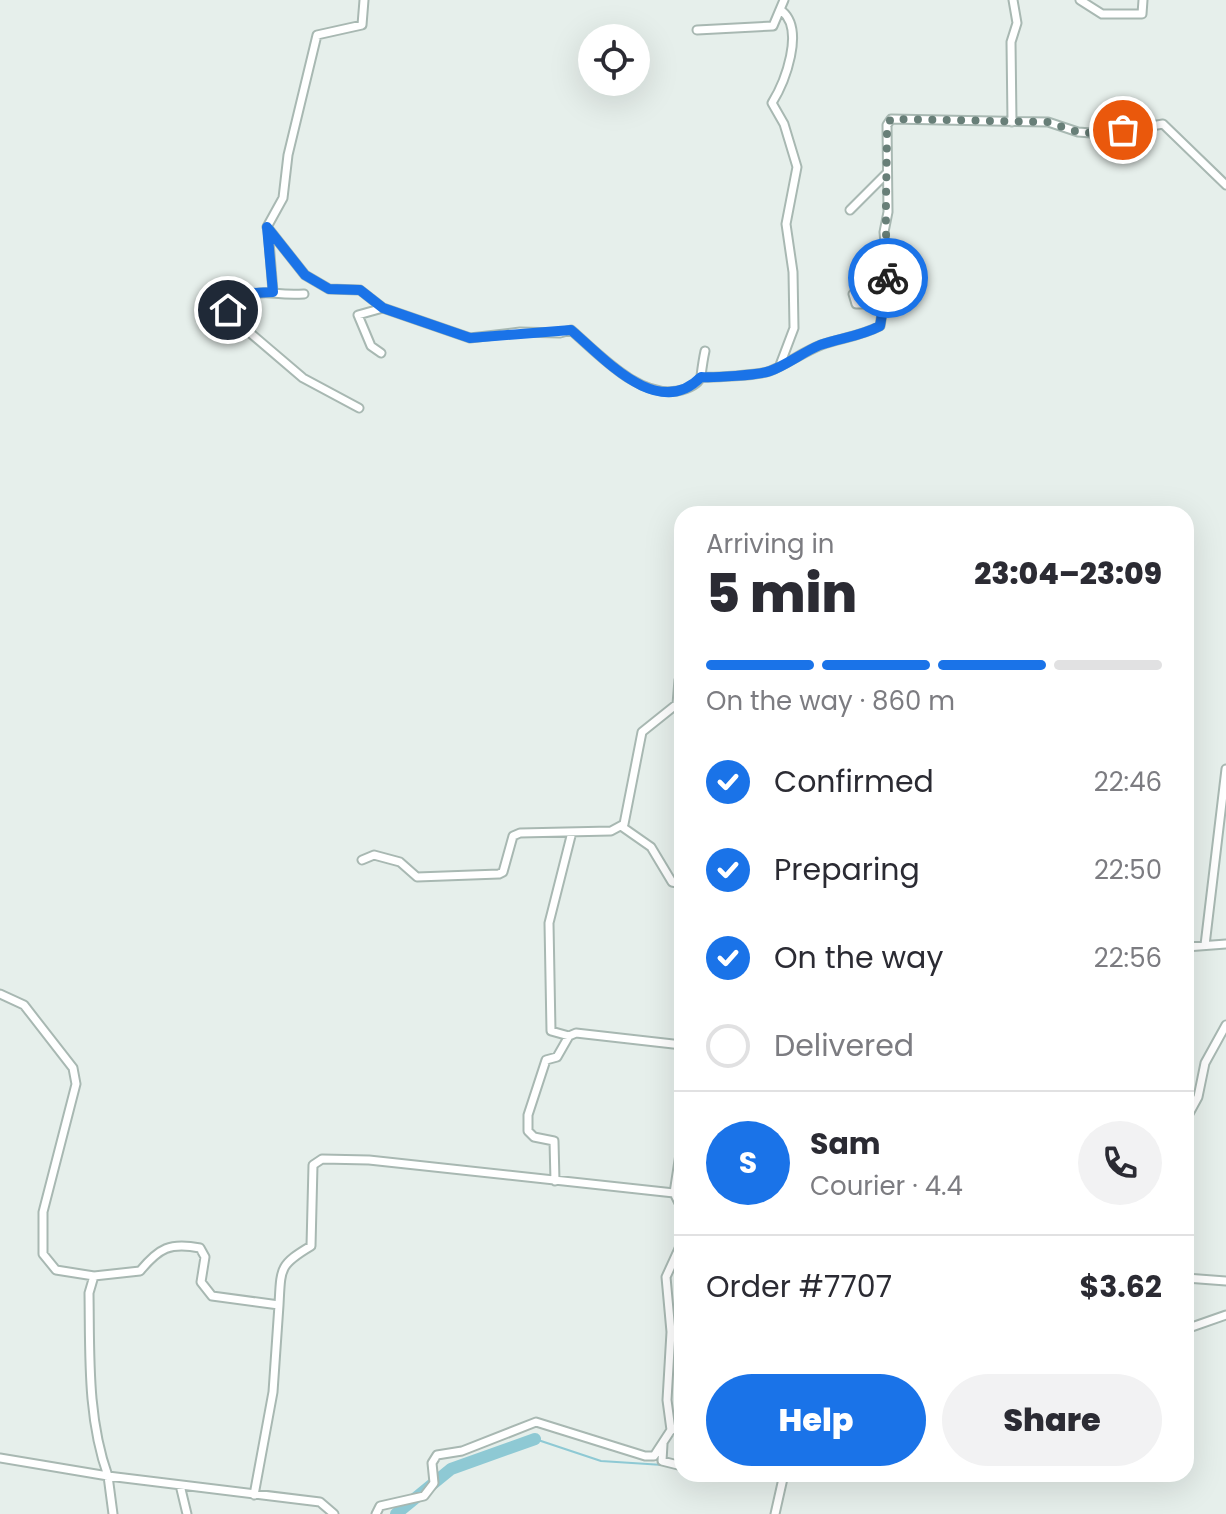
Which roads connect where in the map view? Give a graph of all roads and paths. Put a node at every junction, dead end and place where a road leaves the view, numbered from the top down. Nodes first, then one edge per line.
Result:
1 (364, 0) edge
2 (784, 0) edge
3 (1013, 0) edge
4 (1080, 0) edge
5 (1143, 0) edge
6 (782, 11) junction
7 (697, 30) dead end
8 (1012, 122) junction
9 (887, 173) junction
10 (1226, 185) edge
11 (850, 210) dead end
12 (267, 227) junction
13 (273, 292) junction
14 (304, 294) dead end
15 (853, 294) dead end
16 (883, 304) junction
17 (383, 308) junction
18 (705, 351) dead end
19 (381, 353) dead end
20 (779, 367) junction
21 (701, 377) junction
22 (359, 408) dead end
23 (674, 706) edge
24 (1226, 769) edge
25 (621, 826) junction
26 (572, 832) junction
27 (362, 860) dead end
28 (674, 882) edge
29 (1226, 944) edge
30 (1205, 945) junction
31 (1194, 946) edge
32 (0, 994) edge
33 (1226, 1025) edge
34 (569, 1036) junction
35 (674, 1044) edge
36 (1194, 1104) edge
37 (555, 1181) junction
38 (674, 1193) edge
39 (674, 1260) edge
40 (94, 1276) junction
41 (1194, 1279) edge
42 (1226, 1281) edge
43 (279, 1305) junction
44 (1226, 1315) edge
45 (1194, 1326) edge
46 (674, 1429) edge
47 (671, 1430) junction
48 (663, 1442) junction
49 (0, 1458) edge
50 (674, 1464) edge
51 (108, 1476) junction
52 (782, 1482) edge
53 (180, 1485) junction
54 (254, 1495) junction
55 (113, 1514) edge
56 (187, 1514) edge
57 (334, 1514) edge
58 (376, 1514) edge
59 (775, 1514) edge

1 - 12 street
2 - 6 street
3 - 8 street
4 - 5 street
6 - 7 street
6 - 20 street
8 - 9 street
8 - 10 street
9 - 11 street
9 - 16 street
12 - 13 street
12 - 17 street
13 - 14 street
13 - 22 street
15 - 16 street
16 - 20 street
17 - 19 street
17 - 21 street
18 - 21 street
20 - 21 street
23 - 25 street
24 - 30 street
25 - 26 street
25 - 28 street
26 - 27 street
26 - 34 street
29 - 30 street
30 - 31 street
32 - 40 street
33 - 36 street
34 - 35 street
34 - 37 street
37 - 38 street
37 - 43 street
39 - 47 street
40 - 43 street
40 - 51 street
41 - 42 street
43 - 54 street
44 - 45 street
46 - 47 street
47 - 48 street
48 - 50 street
48 - 58 street
49 - 51 street
51 - 53 street
51 - 55 street
52 - 59 street
53 - 54 street
53 - 56 street
54 - 57 street

